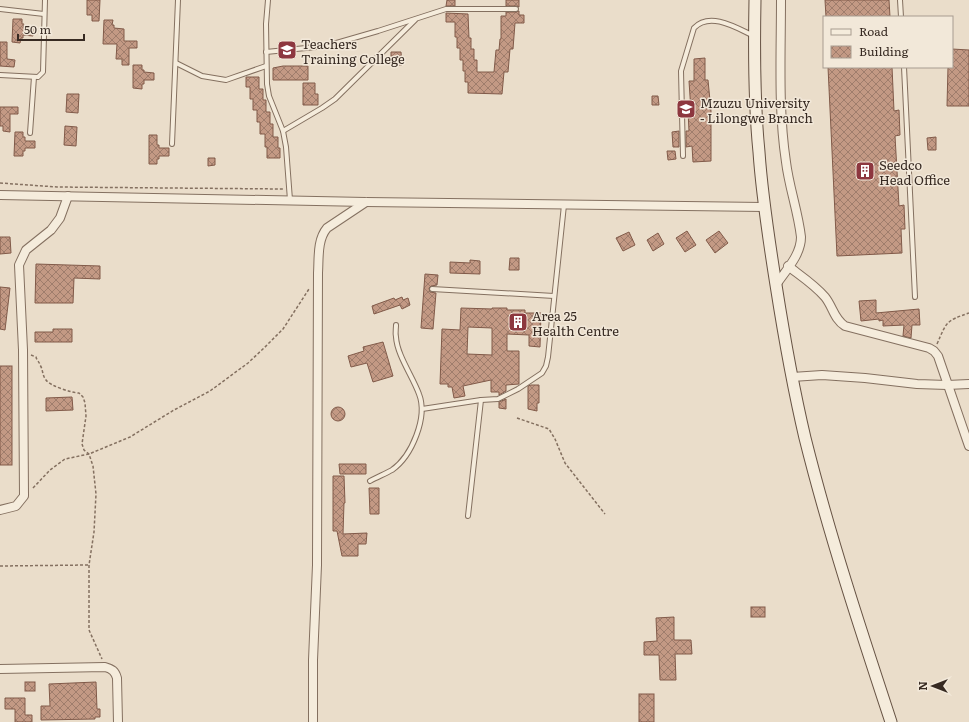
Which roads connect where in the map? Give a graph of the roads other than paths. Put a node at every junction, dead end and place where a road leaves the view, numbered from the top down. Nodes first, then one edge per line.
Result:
1 (45, 0) edge
2 (178, 0) edge
3 (268, 0) edge
4 (755, 0) edge
5 (781, 0) edge
6 (900, 0) edge
7 (0, 9) edge
8 (516, 9) dead end
9 (44, 14) junction
10 (901, 16) edge
11 (416, 19) junction
12 (754, 36) junction
13 (266, 52) junction
14 (176, 63) junction
15 (266, 66) junction
16 (904, 68) edge
17 (0, 75) edge
18 (34, 77) junction
19 (283, 130) junction
20 (30, 133) dead end
21 (172, 144) dead end
22 (683, 156) dead end
23 (0, 195) edge
24 (68, 196) junction
25 (290, 200) junction
26 (366, 202) junction
27 (564, 204) junction
28 (764, 207) junction
29 (788, 266) junction
30 (776, 285) junction
31 (432, 289) dead end
32 (554, 296) junction
33 (915, 297) dead end
34 (396, 325) dead end
35 (792, 377) junction
36 (969, 384) edge
37 (947, 385) junction
38 (481, 400) junction
39 (422, 409) junction
40 (969, 446) edge
41 (370, 481) dead end
42 (0, 510) edge
43 (468, 516) dead end
44 (0, 669) edge
45 (118, 722) edge
46 (313, 722) edge
47 (891, 722) edge

1 - 9 lane
2 - 14 lane
3 - 13 lane
4 - 12 main road
5 - 29 street
6 - 10 lane
7 - 9 lane
8 - 11 lane
9 - 18 lane
11 - 13 lane
11 - 19 lane
12 - 22 lane
12 - 28 main road
13 - 15 lane
14 - 15 lane
14 - 21 lane
15 - 19 lane
16 - 33 lane
17 - 18 lane
18 - 20 lane
19 - 25 lane
23 - 24 street
24 - 25 street
24 - 42 street
25 - 26 street
26 - 27 street
26 - 46 street
27 - 28 street
27 - 32 lane
28 - 30 main road
29 - 30 street
29 - 37 street
30 - 35 main road
31 - 32 lane
32 - 38 lane
34 - 39 lane
35 - 37 street
35 - 47 main road
36 - 37 street
37 - 40 street
38 - 39 lane
38 - 43 lane
39 - 41 lane
44 - 45 street

